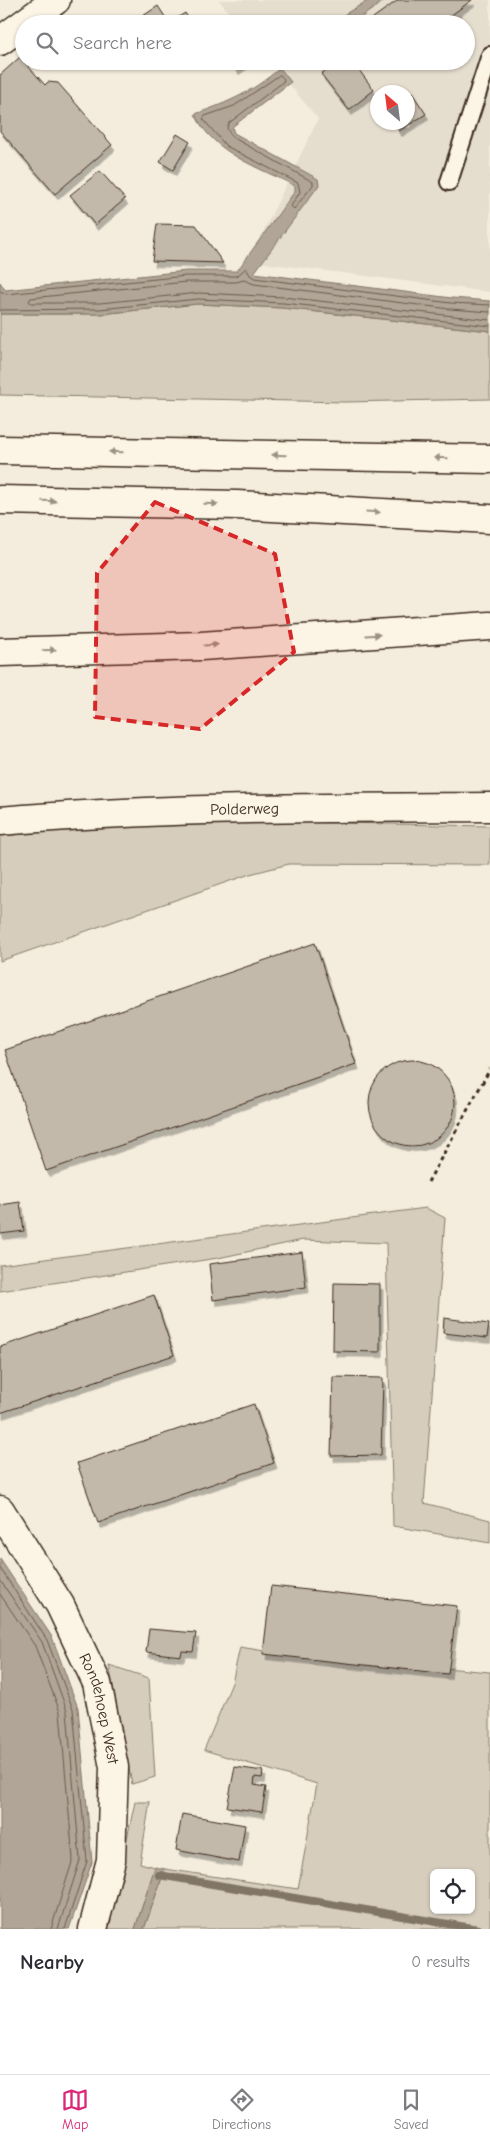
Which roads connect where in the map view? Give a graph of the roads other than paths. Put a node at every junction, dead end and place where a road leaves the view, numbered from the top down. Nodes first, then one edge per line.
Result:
1 (56, 0) edge
2 (36, 15) edge
3 (15, 30) edge
4 (0, 41) edge
5 (490, 55) edge
6 (450, 182) dead end
7 (0, 450) edge
8 (490, 459) edge
9 (0, 500) edge
10 (490, 519) edge
11 (490, 626) edge
12 (0, 652) edge
13 (490, 807) edge
14 (0, 821) edge
15 (0, 1510) edge
16 (93, 1929) edge

1 - 2 main road
3 - 4 main road
5 - 6 lane
8 -> 7 main road
9 -> 10 main road
12 -> 11 main road
13 - 14 main road, Polderweg
15 - 16 main road, Rondehoep West

